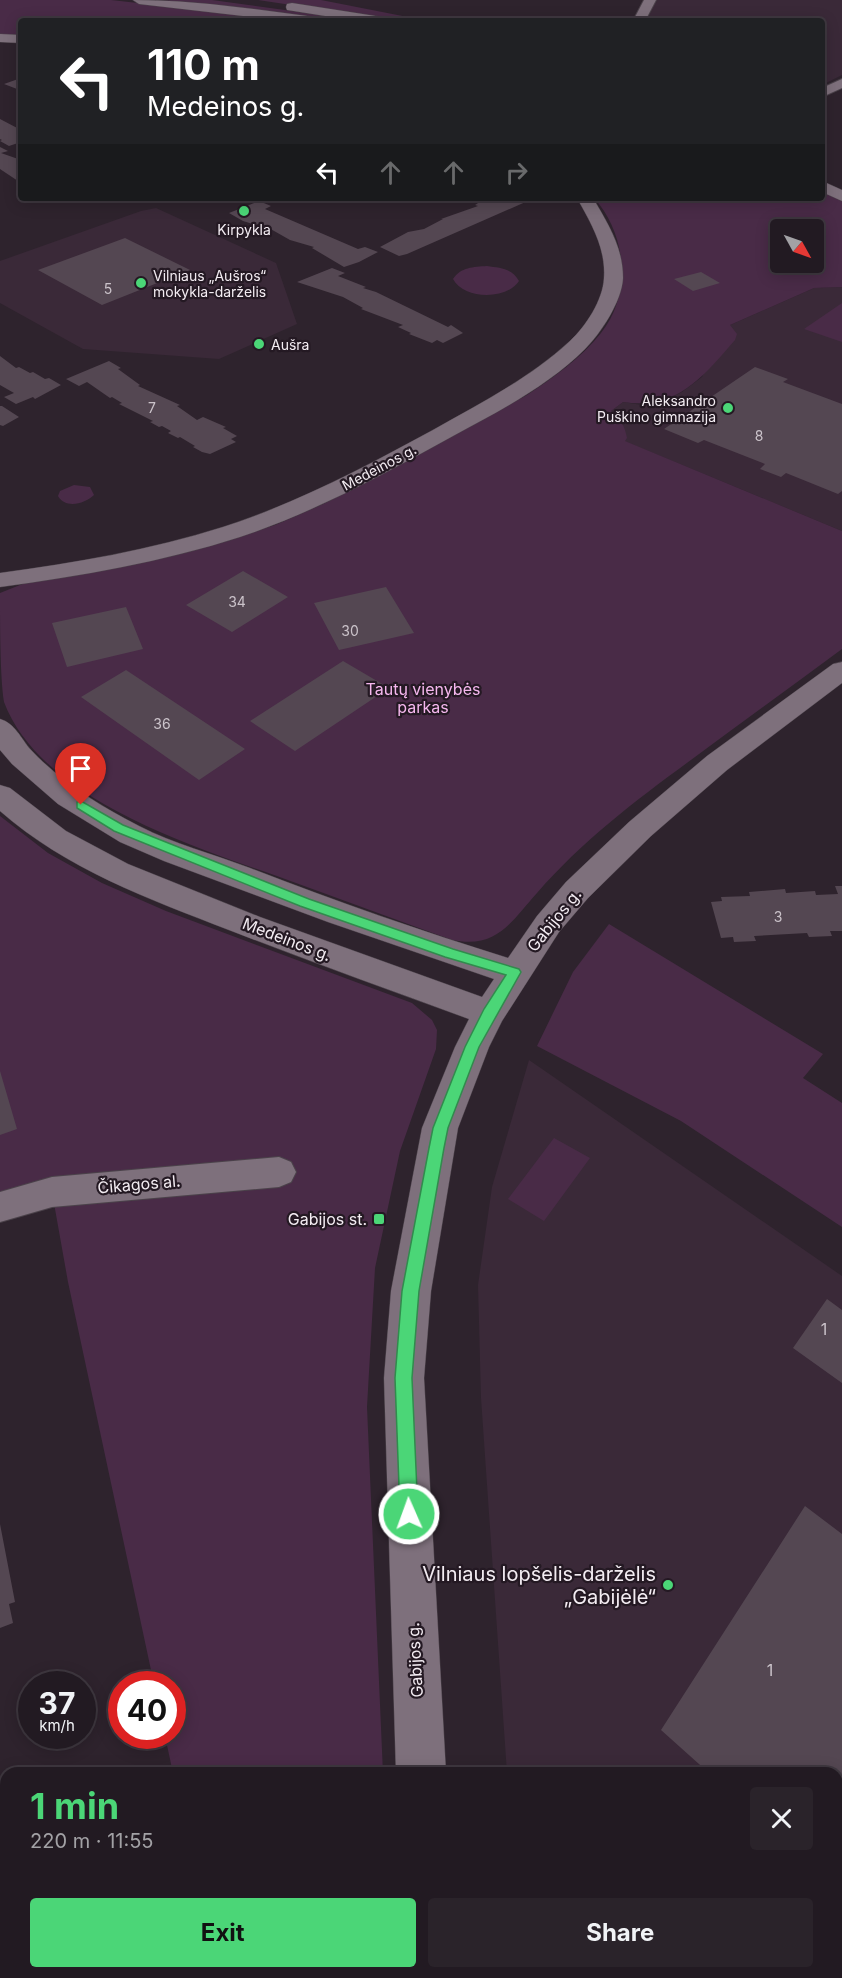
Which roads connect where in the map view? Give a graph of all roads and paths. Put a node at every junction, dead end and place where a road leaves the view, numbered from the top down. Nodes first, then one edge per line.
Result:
1 (139, 0) edge
2 (231, 0) edge
3 (650, 0) edge
4 (294, 18) edge
5 (360, 18) edge
6 (641, 18) edge
7 (0, 38) edge
8 (18, 39) edge
9 (842, 83) edge
10 (825, 92) edge
11 (825, 188) edge
12 (842, 196) edge
13 (587, 201) edge
14 (0, 580) edge
15 (842, 670) edge
16 (0, 728) edge
17 (0, 795) edge
18 (514, 972) junction
19 (489, 1012) junction
20 (279, 1172) dead end
21 (0, 1207) edge
22 (421, 1767) edge

1 - 4 street
2 - 5 street
3 - 6 street
7 - 8 street
9 - 10 street
11 - 12 street
13 - 14 street, Medeinos g.
15 - 18 street, Gabijos g.
16 - 18 street
17 - 19 street, Medeinos g.
18 - 19 street, Gabijos g.
19 - 22 street, Gabijos g.
20 - 21 street, Čikagos al.

